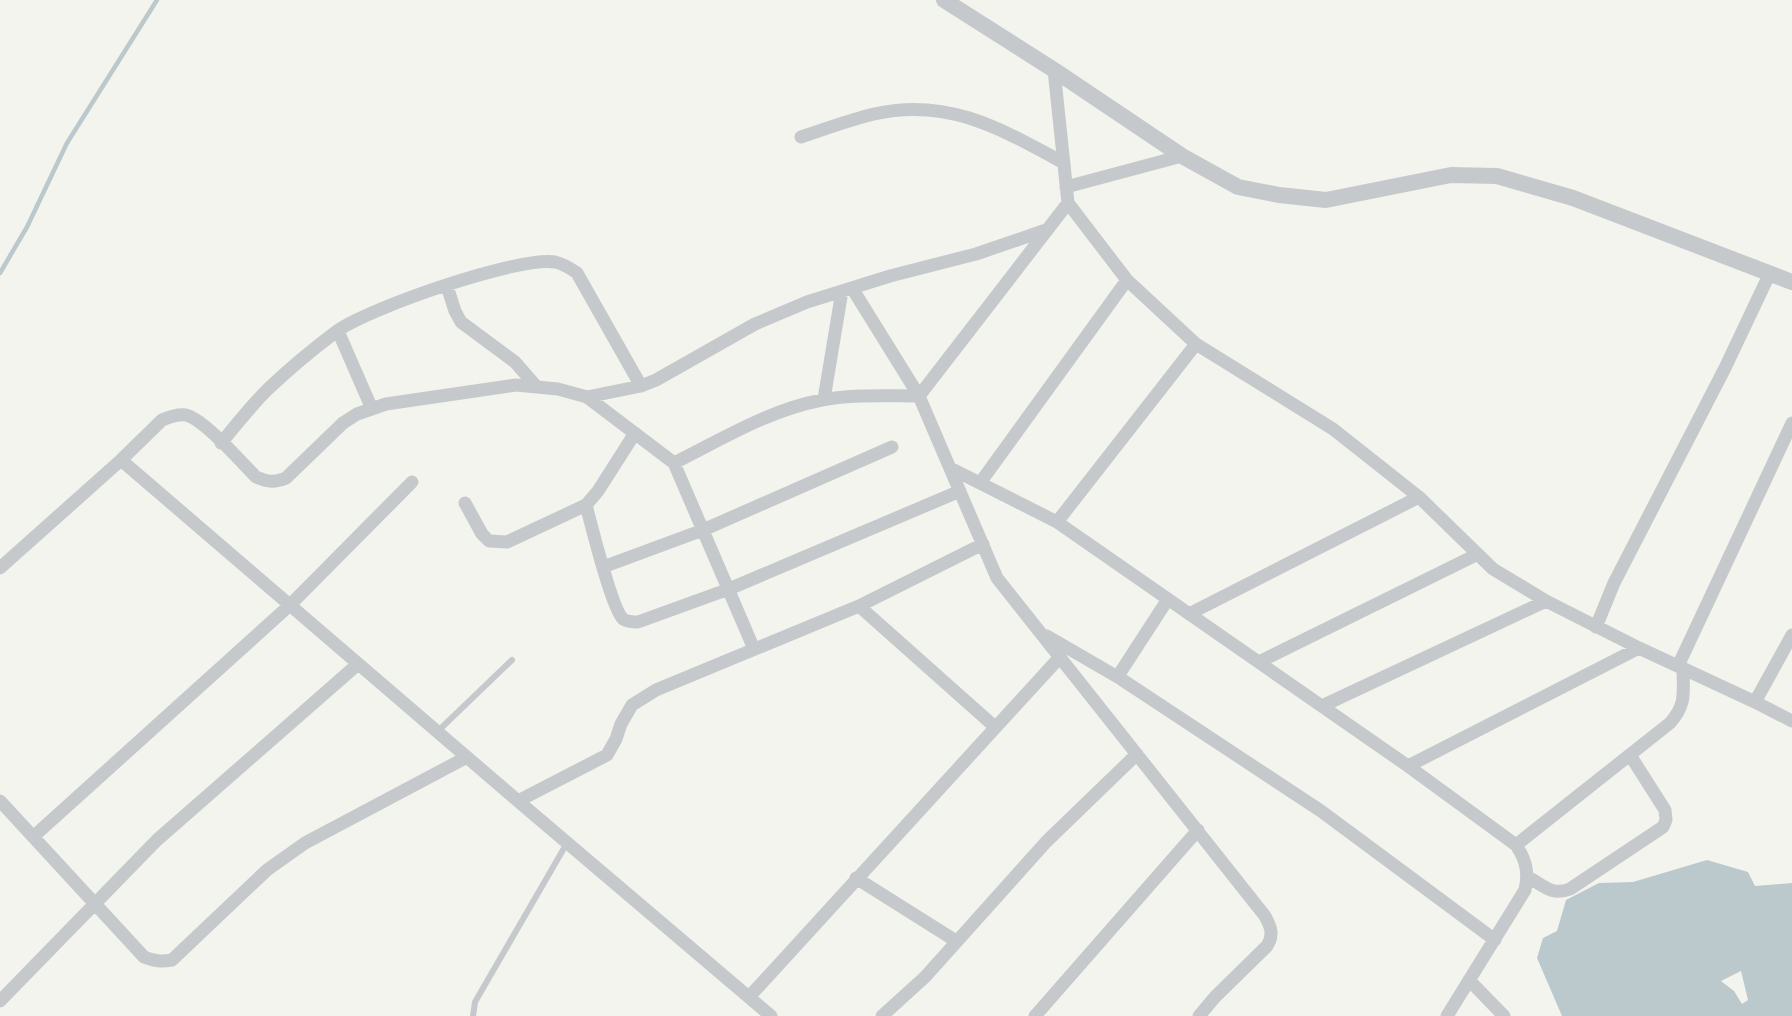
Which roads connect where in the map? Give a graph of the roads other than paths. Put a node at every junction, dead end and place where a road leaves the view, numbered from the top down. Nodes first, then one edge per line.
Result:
1 (944, 0) edge
2 (1054, 70) junction
3 (801, 137) dead end
4 (1182, 156) junction
5 (1064, 163) junction
6 (1066, 187) junction
7 (1068, 203) junction
8 (1046, 230) junction
9 (1770, 273) junction
10 (1127, 280) junction
11 (1792, 282) edge
12 (447, 286) junction
13 (847, 289) junction
14 (338, 331) junction
15 (1196, 344) junction
16 (535, 385) junction
17 (641, 386) junction
18 (919, 396) junction
19 (587, 397) junction
20 (824, 399) junction
21 (372, 409) junction
22 (1792, 423) edge
23 (635, 433) junction
24 (221, 442) junction
25 (892, 447) dead end
26 (122, 460) junction
27 (674, 463) junction
28 (950, 468) junction
29 (412, 482) dead end
30 (980, 483) junction
31 (960, 491) junction
32 (1419, 497) junction
33 (465, 503) dead end
34 (586, 505) junction
35 (1057, 522) junction
36 (703, 530) junction
37 (983, 544) junction
38 (1476, 555) junction
39 (603, 567) junction
40 (0, 568) edge
41 (728, 589) junction
42 (1168, 599) junction
43 (1546, 601) junction
44 (290, 605) junction
45 (859, 606) junction
46 (1189, 614) junction
47 (1596, 627) junction
48 (1040, 632) junction
49 (1792, 635) edge
50 (1639, 648) junction
51 (754, 649) junction
52 (1060, 657) junction
53 (512, 660) dead end
54 (1259, 662) junction
55 (358, 664) junction
56 (1680, 667) junction
57 (1118, 676) junction
58 (1755, 702) junction
59 (1322, 706) junction
60 (1792, 721) edge
61 (995, 727) junction
62 (437, 732) junction
63 (1137, 754) junction
64 (1630, 755) junction
65 (467, 757) junction
66 (1408, 766) junction
67 (0, 801) edge
68 (518, 801) junction
69 (1198, 830) junction
70 (33, 837) junction
71 (567, 843) junction
72 (1516, 845) junction
73 (1528, 877) junction
74 (856, 878) junction
75 (94, 903) junction
76 (1494, 940) junction
77 (956, 941) junction
78 (1469, 980) junction
79 (749, 997) junction
80 (0, 1001) edge
81 (473, 1016) edge
82 (771, 1016) edge
83 (882, 1016) edge
84 (1035, 1016) edge
85 (1198, 1016) edge
86 (1446, 1016) edge
87 (1504, 1016) edge

1 - 2 street
2 - 4 street
2 - 5 street
3 - 5 street
4 - 6 street
4 - 9 street
5 - 6 street
6 - 7 street
7 - 8 street
7 - 10 street
8 - 13 street
8 - 18 street
9 - 11 street
9 - 47 street
10 - 15 street
10 - 30 street
12 - 14 street
12 - 16 street
12 - 17 street
13 - 17 street
13 - 18 street
13 - 20 street
14 - 21 street
14 - 24 street
15 - 32 street
15 - 35 street
16 - 19 street
16 - 21 street
17 - 19 street
18 - 20 street
18 - 28 street
19 - 23 street
20 - 27 street
21 - 24 street
22 - 56 street
23 - 27 street
23 - 34 street
24 - 26 street
25 - 36 street
26 - 40 street
26 - 44 street
27 - 36 street
28 - 30 street
28 - 31 street
29 - 44 street
30 - 35 street
31 - 37 street
31 - 41 street
32 - 38 street
32 - 46 street
33 - 34 street
34 - 39 street
35 - 42 street
36 - 39 street
36 - 41 street
37 - 45 street
37 - 48 street
38 - 43 street
38 - 54 street
39 - 41 street
41 - 51 street
42 - 46 street
42 - 57 street
43 - 47 street
43 - 59 street
44 - 55 street
44 - 70 street
45 - 51 street
45 - 61 street
46 - 54 street
47 - 50 street
48 - 52 street
48 - 57 street
49 - 58 street
50 - 56 street
50 - 66 street
51 - 68 street
52 - 61 street
52 - 63 street
53 - 62 lane
54 - 59 street
55 - 62 street
55 - 75 street
56 - 58 street
56 - 64 street
57 - 76 street
58 - 60 street
59 - 66 street
61 - 74 street
62 - 65 street
63 - 69 street
63 - 77 street
64 - 72 street
64 - 73 street
65 - 68 street
65 - 75 street
66 - 72 street
67 - 70 street
68 - 71 street
69 - 84 street
69 - 85 street
70 - 75 street
71 - 79 street
71 - 81 lane
72 - 73 street
73 - 76 street
74 - 77 street
74 - 79 street
75 - 80 street
76 - 78 street
77 - 83 street
78 - 86 street
78 - 87 street
79 - 82 street

